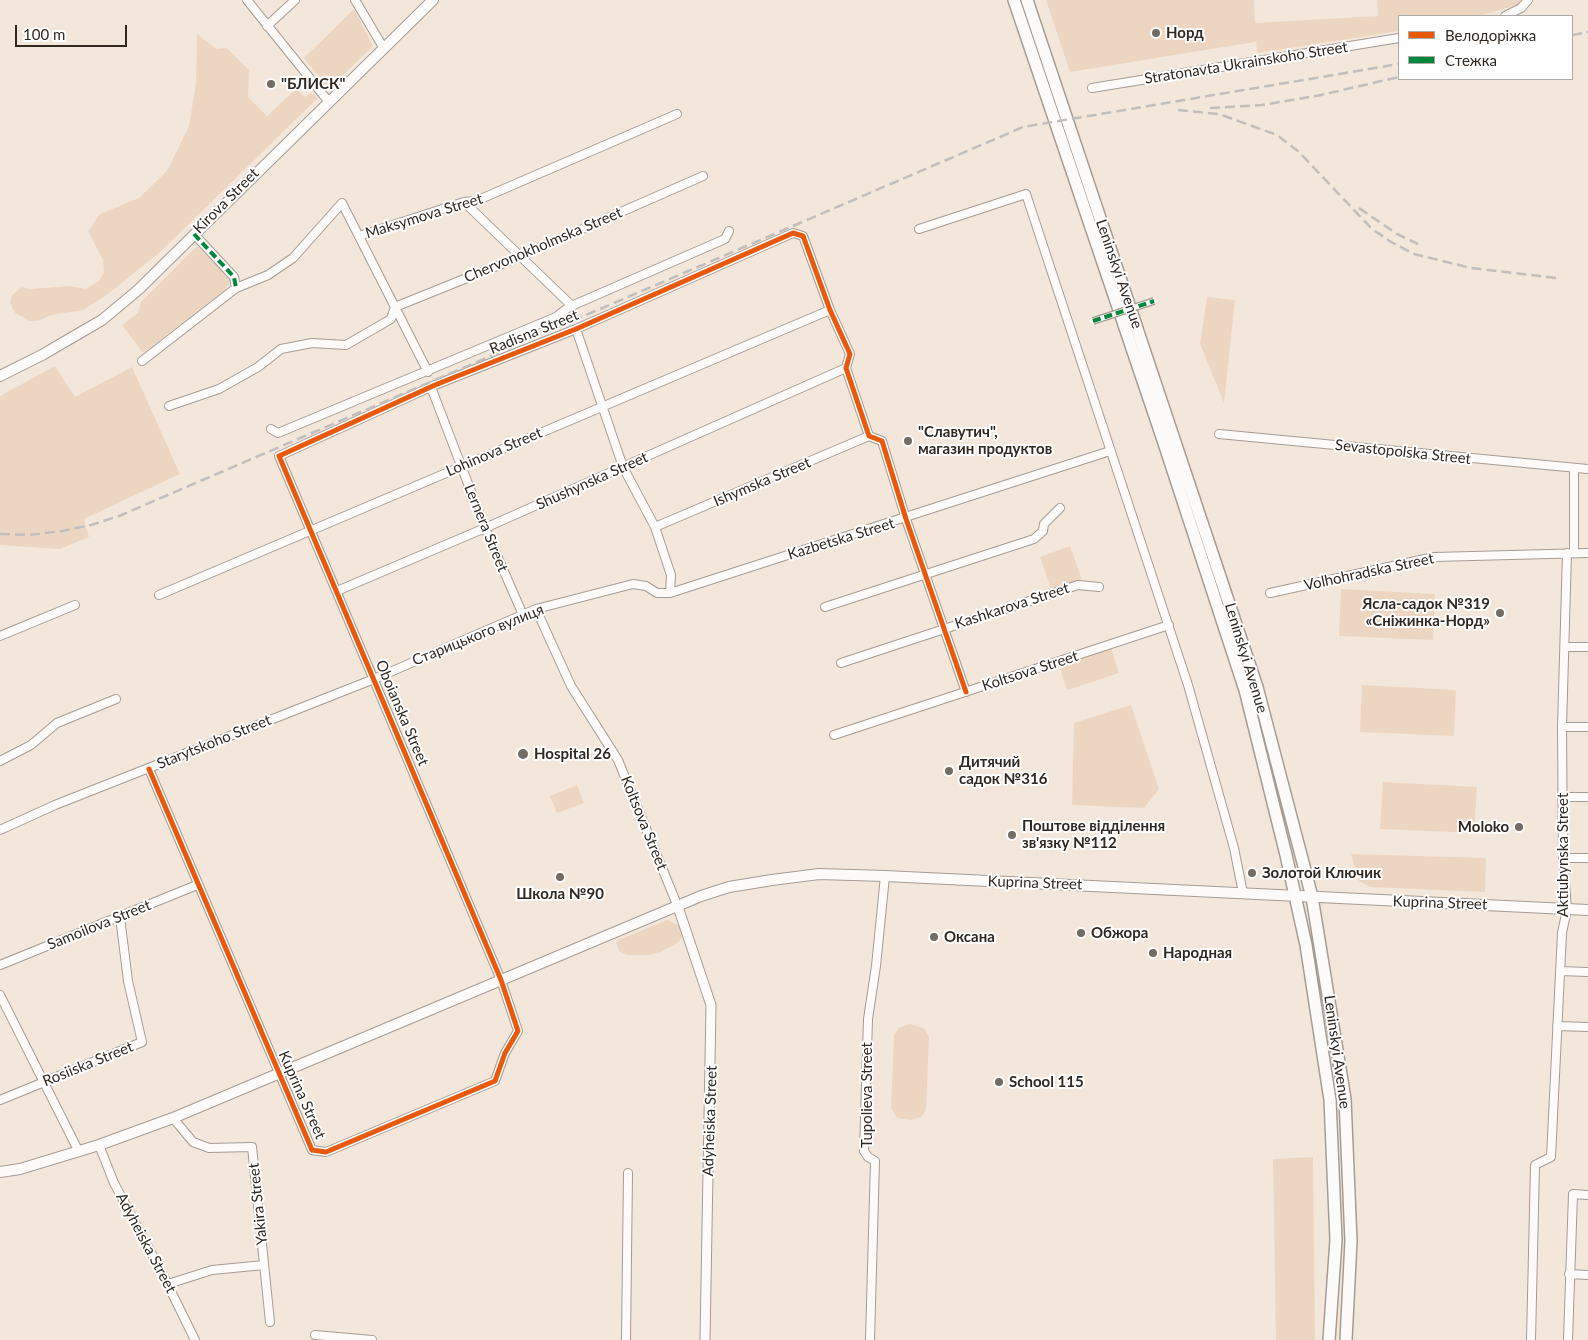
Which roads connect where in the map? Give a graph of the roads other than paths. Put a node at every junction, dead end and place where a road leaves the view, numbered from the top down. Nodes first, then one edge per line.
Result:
1 (247, 0) edge
2 (295, 0) edge
3 (355, 0) edge
4 (433, 0) edge
5 (1014, 0) edge
6 (1027, 0) edge
7 (1528, 0) edge
8 (1508, 15) edge
9 (267, 26) junction
10 (1398, 38) edge
11 (383, 47) junction
12 (1092, 88) dead end
13 (329, 102) junction
14 (677, 114) dead end
15 (703, 176) dead end
16 (464, 202) junction
17 (919, 229) dead end
18 (729, 231) dead end
19 (194, 234) junction
20 (359, 236) junction
21 (520, 256) junction
22 (236, 288) junction
23 (1154, 301) dead end
24 (572, 306) junction
25 (394, 307) junction
26 (830, 310) junction
27 (1093, 321) dead end
28 (576, 329) junction
29 (142, 361) dead end
30 (846, 368) junction
31 (428, 372) junction
32 (0, 376) edge
33 (433, 386) junction
34 (169, 406) dead end
35 (602, 406) junction
36 (271, 428) dead end
37 (1219, 434) dead end
38 (869, 436) junction
39 (1110, 451) junction
40 (279, 456) joint
41 (461, 465) junction
42 (623, 467) junction
43 (1574, 469) junction
44 (1588, 469) edge
45 (1060, 508) dead end
46 (906, 519) junction
47 (655, 527) junction
48 (485, 528) junction
49 (311, 530) junction
50 (1571, 553) junction
51 (1588, 553) edge
52 (925, 575) junction
53 (1099, 587) dead end
54 (337, 591) junction
55 (670, 593) junction
56 (1270, 593) dead end
57 (159, 595) dead end
58 (76, 605) dead end
59 (825, 607) dead end
60 (536, 609) junction
61 (523, 615) junction
62 (1169, 625) junction
63 (943, 629) junction
64 (0, 636) edge
65 (1565, 647) junction
66 (1588, 647) edge
67 (841, 663) dead end
68 (374, 678) junction
69 (966, 692) junction
70 (116, 699) dead end
71 (1562, 727) junction
72 (1588, 727) edge
73 (834, 735) dead end
74 (0, 761) edge
75 (149, 770) junction
76 (1588, 797) edge
77 (1563, 798) junction
78 (0, 830) edge
79 (1563, 858) junction
80 (1588, 858) edge
81 (885, 876) junction
82 (197, 885) junction
83 (1243, 892) junction
84 (1294, 896) junction
85 (1312, 897) junction
86 (678, 907) junction
87 (1566, 909) junction
88 (1588, 910) edge
89 (120, 917) junction
90 (0, 965) edge
91 (1560, 970) junction
92 (1588, 972) edge
93 (501, 980) junction
94 (0, 995) edge
95 (1557, 1026) junction
96 (1588, 1027) edge
97 (278, 1074) junction
98 (45, 1082) junction
99 (0, 1100) edge
100 (173, 1118) junction
101 (99, 1145) junction
102 (79, 1152) junction
103 (0, 1172) edge
104 (628, 1173) dead end
105 (1588, 1195) edge
106 (264, 1265) junction
107 (1569, 1274) junction
108 (1588, 1275) edge
109 (168, 1284) junction
110 (270, 1322) dead end
111 (315, 1336) dead end
112 (195, 1340) edge
113 (372, 1340) edge
114 (626, 1340) edge
115 (704, 1340) edge
116 (870, 1340) edge
117 (1329, 1340) edge
118 (1346, 1340) edge
119 (1531, 1340) edge
120 (1568, 1340) edge

1 - 9 street
2 - 9 street
3 - 11 street
4 - 11 main road, Kirova Street
5 - 84 main road, Leninskyi Avenue
6 - 85 main road, Leninskyi Avenue
7 - 8 street
9 - 13 street
10 - 12 street, Stratonavta Ukrainskoho Street
11 - 13 main road, Kirova Street
13 - 19 main road, Kirova Street
14 - 16 street, Maksymova Street
15 - 21 street, Chervonokholmska Street
16 - 20 street, Maksymova Street
16 - 21 street
17 - 39 street
18 - 24 street, Radisna Street
19 - 22 street
19 - 32 main road, Kirova Street
20 - 22 street, Maksymova Street
20 - 25 street
21 - 24 street
21 - 25 street, Chervonokholmska Street
22 - 29 street, Maksymova Street
23 - 27 street, bridge
24 - 31 street, Radisna Street
25 - 31 street
25 - 34 street
26 - 28 street, Radisna Street
26 - 30 street
26 - 35 street, Lohinova Street
28 - 33 street, Radisna Street
28 - 35 street
30 - 38 street
30 - 42 street, Shushynska Street
31 - 36 street, Radisna Street
33 - 40 street, Radisna Street
33 - 41 street, Lernera Street
35 - 41 street, Lohinova Street
35 - 42 street
37 - 43 street, Sevastopolska Street
38 - 46 street
38 - 47 street, Ishymska Street
39 - 46 street, Kazbetska Street
39 - 62 street
40 - 49 street, Oboianska Street
41 - 48 street, Lernera Street
41 - 49 street, Lohinova Street
42 - 47 street
42 - 48 street, Shushynska Street
43 - 44 street, Sevastopolska Street
43 - 50 street, Aktiubynska Street
45 - 52 street
46 - 52 street
46 - 55 street, Kazbetska Street
47 - 55 street
48 - 54 street, Shushynska Street
48 - 61 street, Lernera Street
49 - 54 street, Oboianska Street
49 - 57 street, Lohinova Street
50 - 51 street, Volhohradska Street
50 - 56 street, Volhohradska Street
50 - 65 street, Aktiubynska Street
52 - 59 street
52 - 63 street
53 - 63 street, Kashkarova Street
54 - 68 street, Oboianska Street
55 - 60 street, Старицького вулиця
58 - 64 street
60 - 61 street, Старицького вулиця
60 - 86 street, Koltsova Street
61 - 68 street, Старицького вулиця
62 - 69 street, Koltsova Street
62 - 83 street
63 - 67 street, Kashkarova Street
63 - 69 street
65 - 66 street
65 - 71 street, Aktiubynska Street
68 - 75 street, Starytskoho Street
68 - 93 street, Oboianska Street
69 - 73 street, Koltsova Street
70 - 74 street
71 - 72 street
71 - 77 street, Aktiubynska Street
75 - 78 street, Starytskoho Street
75 - 82 street, Kuprina Street
76 - 77 street
77 - 79 street, Aktiubynska Street
79 - 80 street
79 - 87 street, Aktiubynska Street
81 - 83 main road, Kuprina Street
81 - 86 main road, Kuprina Street
81 - 116 street, Tupolieva Street
82 - 89 street, Samoilova Street
82 - 97 street, Kuprina Street
83 - 84 main road, Kuprina Street
84 - 85 main road, Kuprina Street
84 - 117 main road, Leninskyi Avenue
85 - 87 main road, Kuprina Street
85 - 118 main road, Leninskyi Avenue
86 - 93 main road, Kuprina Street
86 - 115 street, Adyheiska Street
87 - 88 main road, Kuprina Street
87 - 91 street, Aktiubynska Street
89 - 90 street, Samoilova Street
89 - 98 street, Rosiiska Street
91 - 92 street
91 - 95 street, Aktiubynska Street
93 - 97 main road, Kuprina Street
93 - 97 street, Kuprina Street
94 - 98 street
95 - 96 street
95 - 119 street, Aktiubynska Street
97 - 100 main road, Kuprina Street
98 - 99 street, Rosiiska Street
98 - 102 street
100 - 101 main road, Kuprina Street
100 - 106 street, Yakira Street
101 - 102 main road, Kuprina Street
101 - 109 street, Adyheiska Street
102 - 103 main road, Kuprina Street
104 - 114 street
105 - 107 street
106 - 109 street
106 - 110 street, Yakira Street
107 - 108 street
107 - 120 street
109 - 112 street, Adyheiska Street
111 - 113 street

